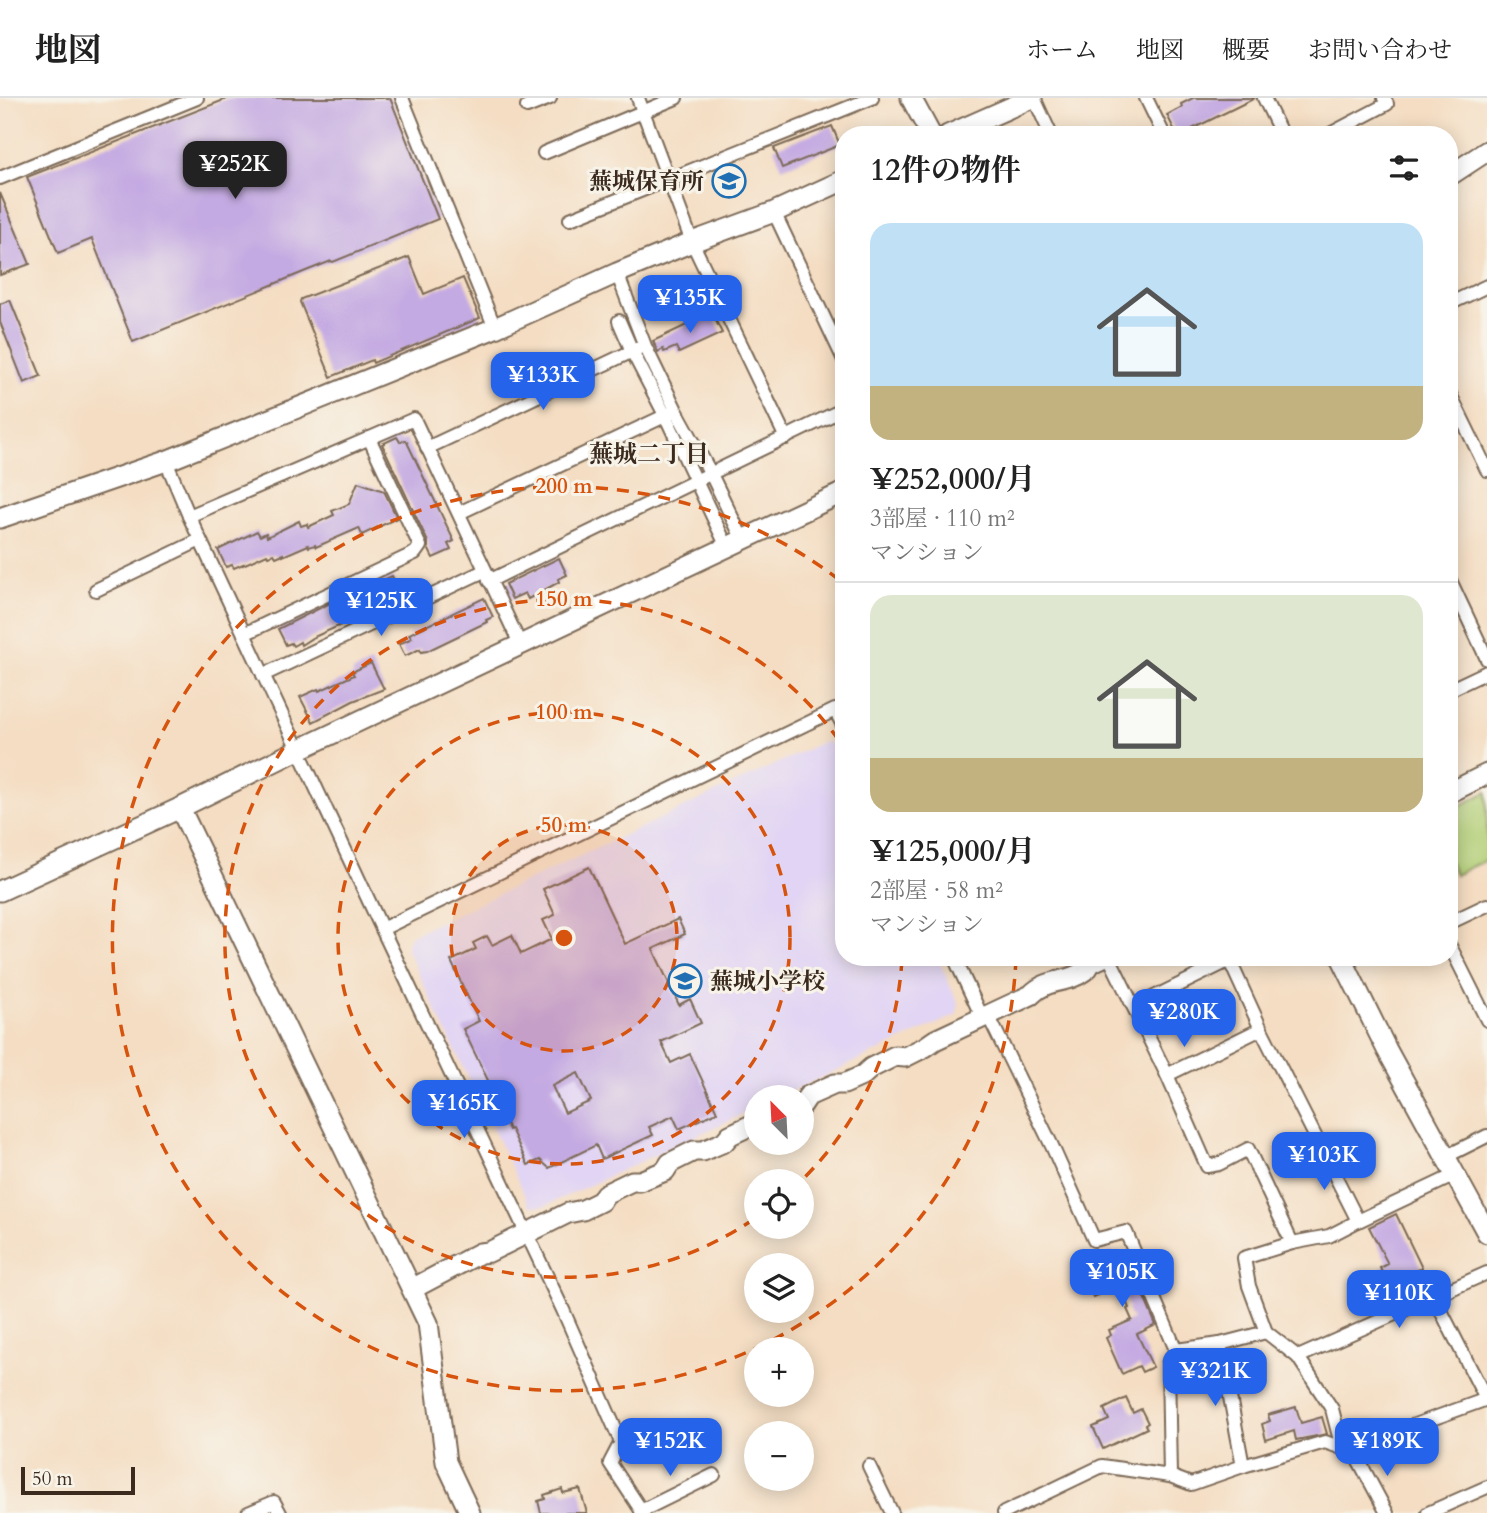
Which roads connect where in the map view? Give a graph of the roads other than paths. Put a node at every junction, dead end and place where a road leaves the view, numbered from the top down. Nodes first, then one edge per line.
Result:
1 (197, 98) edge
2 (402, 98) edge
3 (550, 98) edge
4 (638, 98) edge
5 (676, 98) edge
6 (872, 98) edge
7 (911, 98) edge
8 (1033, 98) edge
9 (1146, 98) edge
10 (1264, 98) edge
11 (1384, 98) edge
12 (1009, 103) edge
13 (527, 107) dead end
14 (643, 111) junction
15 (926, 126) edge
16 (965, 126) edge
17 (1047, 126) edge
18 (1160, 126) edge
19 (1278, 126) edge
20 (1345, 126) edge
21 (1487, 152) edge
22 (544, 153) dead end
23 (1458, 170) edge
24 (0, 178) edge
25 (669, 180) junction
26 (835, 184) edge
27 (774, 212) junction
28 (570, 219) dead end
29 (692, 242) junction
30 (617, 273) junction
31 (1487, 286) edge
32 (1458, 300) edge
33 (619, 321) dead end
34 (495, 328) junction
35 (835, 341) edge
36 (645, 346) junction
37 (632, 351) junction
38 (1458, 410) edge
39 (671, 413) junction
40 (835, 414) edge
41 (369, 438) junction
42 (786, 438) junction
43 (427, 448) junction
44 (166, 461) junction
45 (1487, 470) edge
46 (710, 472) junction
47 (695, 480) junction
48 (835, 496) edge
49 (459, 513) junction
50 (189, 516) junction
51 (0, 518) edge
52 (200, 540) junction
53 (735, 543) junction
54 (487, 576) junction
55 (96, 590) dead end
56 (1458, 597) edge
57 (244, 634) junction
58 (521, 646) junction
59 (1487, 659) edge
60 (1487, 672) edge
61 (263, 675) junction
62 (1458, 686) edge
63 (835, 710) edge
64 (298, 750) junction
65 (1487, 774) edge
66 (1458, 788) edge
67 (180, 808) junction
68 (0, 891) edge
69 (1487, 905) edge
70 (1458, 919) edge
71 (382, 929) junction
72 (1458, 962) edge
73 (959, 966) edge
74 (1088, 966) edge
75 (1114, 966) edge
76 (1215, 966) edge
77 (1232, 966) edge
78 (1345, 966) edge
79 (1134, 1007) junction
80 (985, 1016) junction
81 (1486, 1017) edge
82 (1261, 1029) junction
83 (1167, 1075) junction
84 (814, 1093) edge
85 (744, 1129) edge
86 (1487, 1136) edge
87 (1445, 1157) junction
88 (1455, 1175) junction
89 (1357, 1221) junction
90 (526, 1233) junction
91 (1487, 1233) edge
92 (1292, 1243) junction
93 (1487, 1273) edge
94 (412, 1289) junction
95 (1434, 1297) junction
96 (1266, 1332) junction
97 (1220, 1344) junction
98 (1176, 1349) junction
99 (1298, 1357) junction
100 (1487, 1399) edge
101 (1342, 1448) junction
102 (1358, 1459) junction
103 (1243, 1465) junction
104 (869, 1466) dead end
105 (714, 1475) dead end
106 (1170, 1476) junction
107 (1487, 1488) edge
108 (642, 1512) edge
109 (248, 1513) edge
110 (279, 1513) edge
111 (470, 1513) edge
112 (891, 1513) edge
113 (1004, 1513) edge
114 (1387, 1513) edge
115 (1428, 1513) edge

1 - 24 street
2 - 34 street
3 - 13 street
4 - 14 street
5 - 14 street
6 - 25 street
7 - 15 street
8 - 12 street
8 - 17 street
9 - 18 street
10 - 19 street
11 - 20 street
12 - 16 street
14 - 22 street
14 - 25 street
21 - 23 street
25 - 28 street
25 - 29 street
26 - 27 street
27 - 29 street
27 - 35 street
29 - 30 street
29 - 42 street
30 - 34 street
30 - 36 street
31 - 32 street
33 - 37 street
34 - 44 street
36 - 37 street
36 - 39 street
37 - 39 street
37 - 43 street
38 - 45 street
39 - 46 street
39 - 47 street
39 - 49 street
40 - 42 street
41 - 43 street
41 - 50 street
41 - 57 street
42 - 46 street
43 - 49 street
44 - 50 street
44 - 51 street
46 - 47 street
46 - 53 street
47 - 53 street
47 - 54 street
48 - 53 street
49 - 54 street
50 - 52 street
52 - 55 street
52 - 57 street
53 - 58 street
54 - 58 street
54 - 61 street
56 - 59 street
57 - 61 street
58 - 64 street
60 - 62 street
61 - 64 street
63 - 71 street
64 - 67 street
64 - 71 street
65 - 66 street
67 - 68 street
67 - 94 street
69 - 70 street
71 - 90 street
72 - 81 street
73 - 80 street
74 - 80 street
75 - 79 street
76 - 79 street
77 - 82 street
78 - 87 street
79 - 83 street
80 - 84 street
80 - 98 street
82 - 83 street
82 - 89 street
83 - 92 street
85 - 90 street
86 - 87 street
87 - 88 street
88 - 89 street
88 - 91 street
89 - 92 street
90 - 94 street
90 - 108 street
92 - 96 street
93 - 95 street
94 - 111 street
95 - 99 street
95 - 100 street
96 - 97 street
96 - 99 street
97 - 98 street
97 - 103 street
98 - 106 street
99 - 101 street
100 - 102 street
101 - 102 street
101 - 103 street
102 - 114 street
103 - 106 street
104 - 112 street
105 - 108 street
106 - 113 street
107 - 115 street
109 - 110 street

